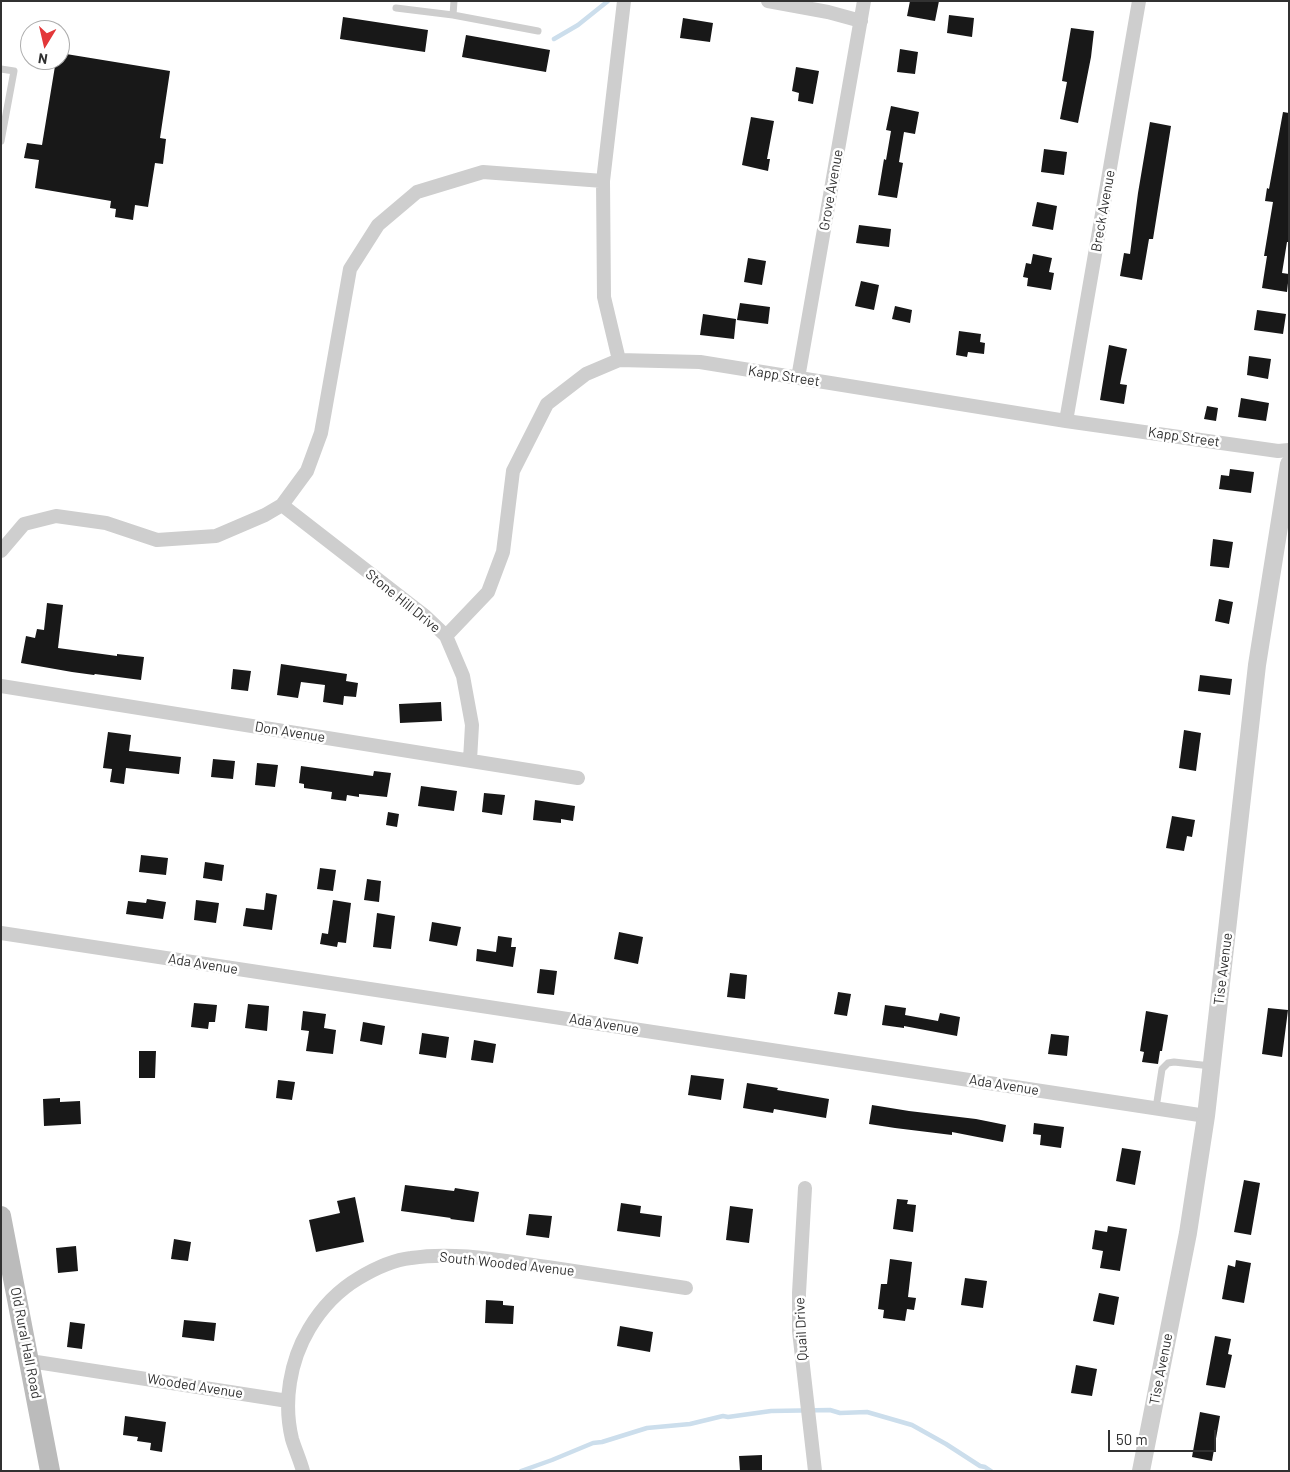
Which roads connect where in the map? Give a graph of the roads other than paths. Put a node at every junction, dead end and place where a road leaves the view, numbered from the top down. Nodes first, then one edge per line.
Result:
1 (454, 1) edge
2 (624, 1) edge
3 (768, 1) edge
4 (864, 1) edge
5 (1139, 1) edge
6 (396, 8) dead end
7 (453, 15) junction
8 (861, 21) junction
9 (538, 31) dead end
10 (1, 69) edge
11 (1, 141) edge
12 (602, 182) junction
13 (619, 360) junction
14 (798, 378) junction
15 (1066, 421) junction
16 (1289, 450) edge
17 (1289, 464) edge
18 (282, 505) junction
19 (1, 551) edge
20 (446, 636) junction
21 (1, 686) edge
22 (470, 760) junction
23 (578, 778) dead end
24 (1, 933) edge
25 (1212, 1066) junction
26 (1156, 1108) junction
27 (1206, 1116) junction
28 (806, 1188) dead end
29 (1, 1216) edge
30 (686, 1288) dead end
31 (30, 1361) junction
32 (288, 1401) junction
33 (50, 1471) edge
34 (303, 1471) edge
35 (815, 1471) edge
36 (1141, 1471) edge

1 - 7 lane
2 - 12 street
3 - 8 street
4 - 8 street, Grove Avenue
5 - 15 street, Breck Avenue
6 - 7 lane
7 - 9 lane
8 - 14 street, Grove Avenue
10 - 11 lane
12 - 13 street
12 - 18 street
13 - 14 street, Kapp Street
13 - 20 street, Kapp Street
14 - 15 street, Kapp Street
15 - 16 street, Kapp Street
17 - 25 street, Tise Avenue
18 - 19 street
18 - 20 street, Stone Hill Drive
20 - 22 street, Stone Hill Drive
21 - 22 street, Don Avenue
22 - 23 street, Don Avenue
24 - 26 street, Ada Avenue
25 - 26 lane
25 - 27 street, Tise Avenue
26 - 27 street, Ada Avenue
27 - 36 street, Tise Avenue
28 - 35 street, Quail Drive
29 - 31 main road, Old Rural Hall Road
30 - 32 street, South Wooded Avenue
31 - 32 street, Wooded Avenue
31 - 33 main road, Old Rural Hall Road
32 - 34 street

